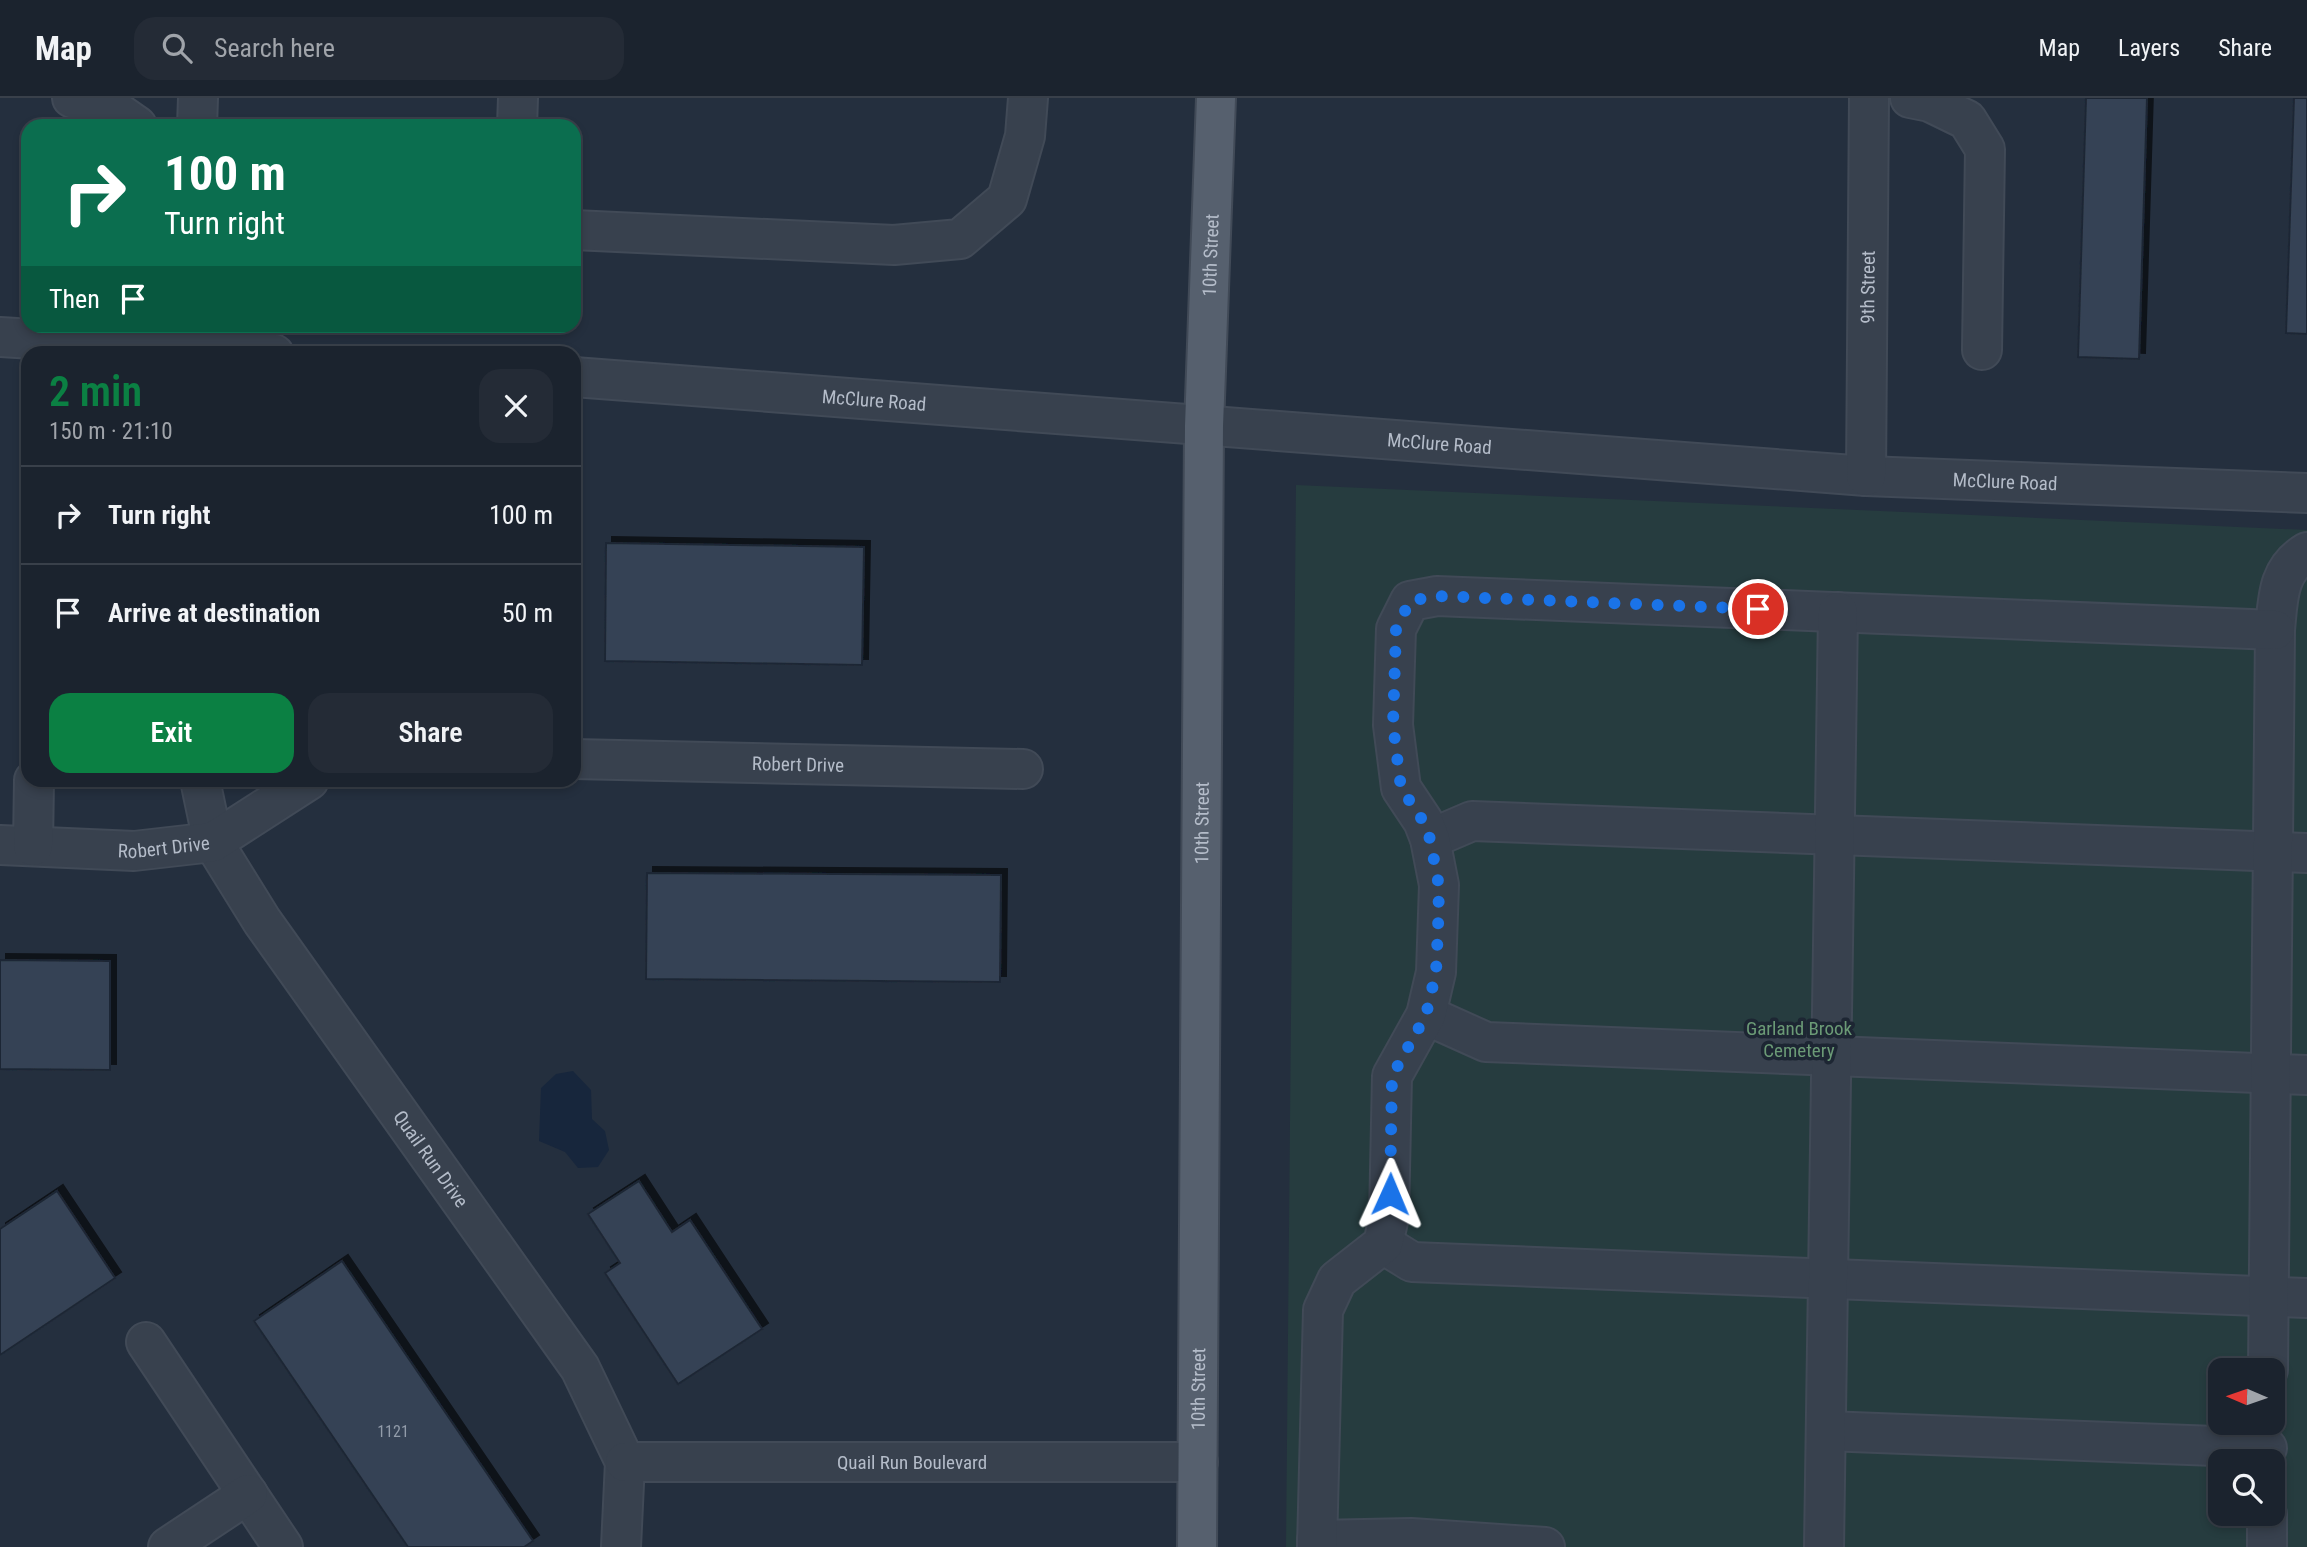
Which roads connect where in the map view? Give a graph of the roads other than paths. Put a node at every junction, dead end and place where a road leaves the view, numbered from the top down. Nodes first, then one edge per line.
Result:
1 (72, 98) edge
2 (198, 98) edge
3 (518, 98) edge
4 (1028, 98) edge
5 (1216, 98) edge
6 (1869, 98) edge
7 (1910, 98) edge
8 (127, 119) edge
9 (197, 119) edge
10 (517, 119) edge
11 (581, 230) edge
12 (0, 337) edge
13 (191, 342) edge
14 (219, 346) edge
15 (1982, 350) dead end
16 (581, 378) edge
17 (1204, 426) junction
18 (1866, 476) junction
19 (2307, 493) edge
20 (2307, 552) edge
21 (1838, 612) junction
22 (2275, 630) junction
23 (581, 759) edge
24 (1023, 769) dead end
25 (32, 787) edge
26 (201, 787) edge
27 (298, 787) edge
28 (1834, 834) junction
29 (1430, 839) junction
30 (213, 842) junction
31 (16, 845) edge
32 (2290, 853) edge
33 (1426, 1015) junction
34 (1830, 1058) junction
35 (2289, 1074) edge
36 (1383, 1244) junction
37 (1828, 1279) junction
38 (2269, 1296) junction
39 (2307, 1298) edge
40 (146, 1342) dead end
41 (2268, 1358) edge
42 (1826, 1431) junction
43 (2267, 1444) edge
44 (625, 1462) junction
45 (1198, 1462) junction
46 (248, 1494) junction
47 (2267, 1526) edge
48 (1317, 1544) edge
49 (168, 1547) edge
50 (283, 1547) edge
51 (621, 1547) edge
52 (1197, 1547) edge
53 (1545, 1547) edge
54 (1824, 1547) edge
55 (2267, 1547) edge

1 - 8 street
2 - 9 street
3 - 10 street
4 - 11 street
5 - 17 main road, 10th Street
6 - 18 street, 9th Street
7 - 15 street
12 - 13 street
13 - 14 street
16 - 17 street, McClure Road
17 - 18 street, McClure Road
17 - 45 main road, 10th Street
18 - 19 street, McClure Road
20 - 22 street
21 - 22 street
21 - 28 street
21 - 29 street
22 - 32 street
23 - 24 street, Robert Drive
25 - 31 street
26 - 30 street, Quail Run Drive
27 - 30 street, Robert Drive
28 - 29 street
28 - 32 street
28 - 34 street
29 - 33 street
30 - 31 street, Robert Drive
30 - 44 street, Quail Run Drive
32 - 35 street
33 - 34 street
33 - 36 street
34 - 35 street
34 - 37 street
35 - 38 street
36 - 37 street
36 - 48 street
37 - 38 street
37 - 42 street
38 - 39 street
38 - 41 street
40 - 46 street
42 - 43 street
42 - 54 street
44 - 45 street, Quail Run Boulevard
44 - 51 street, Quail Run Drive
45 - 52 main road, 10th Street
46 - 49 street
46 - 50 street
47 - 55 street
48 - 53 street

